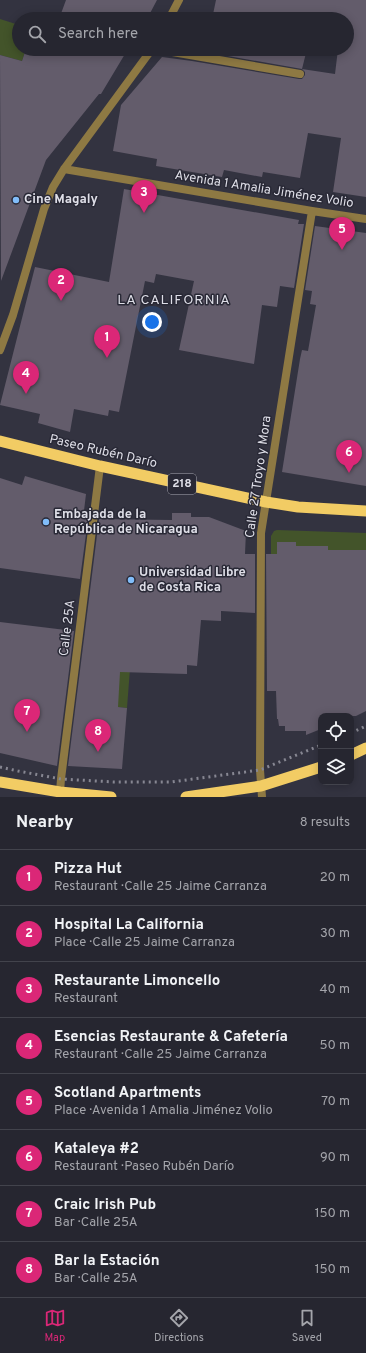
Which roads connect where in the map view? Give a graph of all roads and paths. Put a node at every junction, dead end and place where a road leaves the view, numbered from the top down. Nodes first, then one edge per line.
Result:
1 (179, 0) edge
2 (173, 12) edge
3 (147, 56) edge
4 (196, 56) edge
5 (300, 74) dead end
6 (64, 169) junction
7 (312, 211) junction
8 (366, 219) edge
9 (0, 350) edge
10 (0, 441) edge
11 (100, 466) junction
12 (266, 502) junction
13 (366, 511) edge
14 (366, 748) edge
15 (354, 754) edge
16 (318, 768) edge
17 (0, 782) edge
18 (60, 792) junction
19 (261, 792) edge
20 (111, 797) edge
21 (186, 797) edge

1 - 2 street
3 - 6 street
4 - 5 street
6 - 7 street, Avenida 1 Amalia Jiménez Volio
6 - 9 street
7 - 8 street, Avenida 1 Amalia Jiménez Volio
7 - 12 street, Calle 27 Troyo y Mora
10 - 11 highway, Paseo Rubén Darío / 218
11 - 12 highway, Paseo Rubén Darío / 218
11 - 18 street, Calle 25A
12 - 13 highway, Paseo Rubén Darío / 218
12 - 19 street, Calle 27 Troyo y Mora
14 - 15 highway
16 - 19 highway
17 - 18 highway
18 - 20 highway
19 - 21 highway

